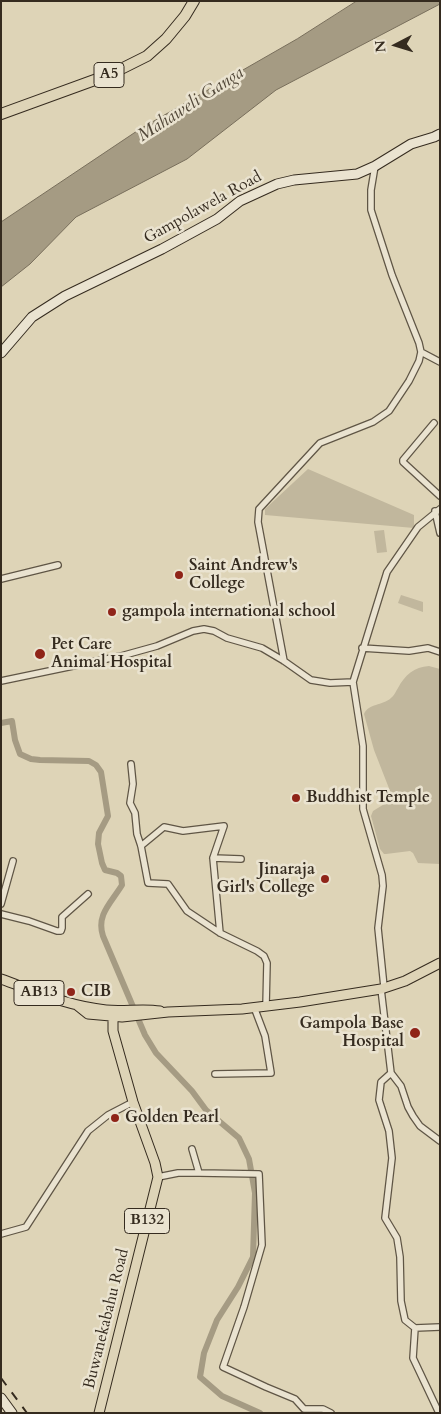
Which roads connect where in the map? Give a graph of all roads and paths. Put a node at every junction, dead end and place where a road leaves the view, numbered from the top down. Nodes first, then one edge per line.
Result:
1 (194, 1) edge
2 (1, 114) edge
3 (440, 134) edge
4 (375, 166) junction
5 (421, 352) junction
6 (1, 353) edge
7 (440, 362) edge
8 (434, 422) dead end
9 (440, 496) edge
10 (437, 510) edge
11 (440, 533) edge
12 (58, 565) dead end
13 (1, 579) edge
14 (362, 648) junction
15 (440, 652) edge
16 (284, 661) junction
17 (1, 682) edge
18 (353, 682) junction
19 (131, 764) dead end
20 (141, 846) junction
21 (213, 858) junction
22 (241, 859) dead end
23 (13, 861) dead end
24 (88, 894) dead end
25 (1, 904) edge
26 (1, 914) edge
27 (220, 933) junction
28 (440, 962) edge
29 (1, 979) edge
30 (382, 988) junction
31 (266, 1006) junction
32 (254, 1007) junction
33 (114, 1014) junction
34 (391, 1073) junction
35 (215, 1074) dead end
36 (133, 1102) junction
37 (440, 1141) edge
38 (192, 1148) dead end
39 (199, 1173) junction
40 (158, 1177) junction
41 (1, 1234) edge
42 (440, 1327) edge
43 (415, 1328) junction
44 (1, 1398) edge
45 (12, 1413) edge
46 (98, 1413) edge
47 (331, 1413) edge
48 (438, 1413) edge

1 - 2 highway, A5
3 - 4 street, Gampolawela Road
4 - 5 street
4 - 6 street, Gampolawela Road
5 - 7 street
5 - 16 street
8 - 9 street
10 - 11 street
10 - 14 street
12 - 13 street
14 - 15 street
14 - 18 street
16 - 17 street
16 - 18 street
18 - 30 street
19 - 20 street
20 - 21 street
20 - 27 street
21 - 22 street
21 - 27 street
23 - 25 street
24 - 26 street
27 - 31 street
28 - 30 main road, AB13
29 - 33 main road, AB13
30 - 31 main road, AB13
30 - 34 street
31 - 32 main road, AB13
32 - 33 main road, AB13
32 - 35 street
33 - 36 main road, Buwanekabahu Road / B132
34 - 37 street
34 - 43 street
36 - 40 main road, Buwanekabahu Road / B132
36 - 41 street
38 - 39 street
39 - 40 street
39 - 47 street
40 - 46 main road, Buwanekabahu Road / B132
42 - 43 street
43 - 48 street
44 - 45 street

